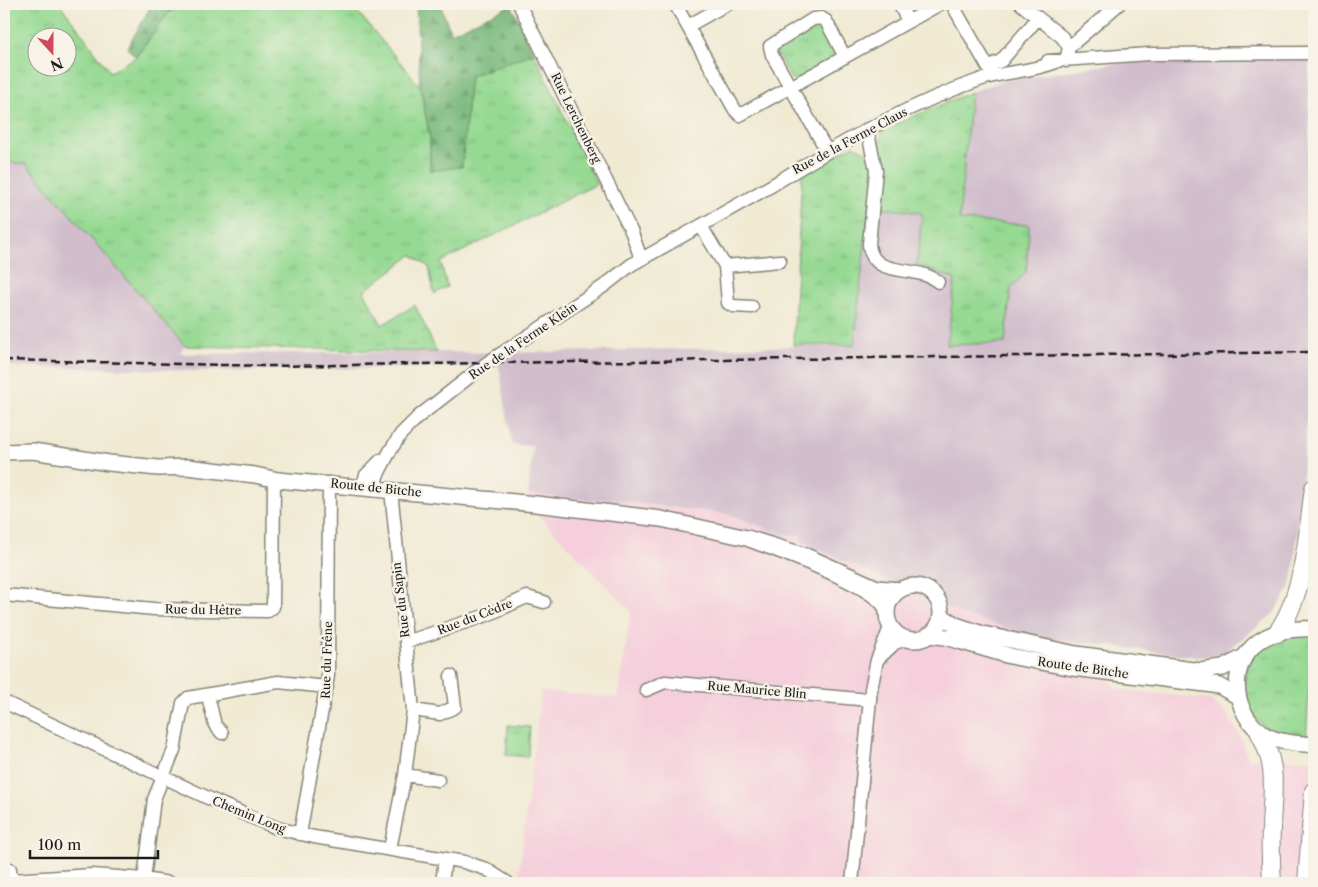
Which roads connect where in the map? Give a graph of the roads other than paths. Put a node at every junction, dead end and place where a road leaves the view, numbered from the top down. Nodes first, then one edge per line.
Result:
1 (519, 4) edge
2 (675, 4) edge
3 (726, 4) edge
4 (899, 4) edge
5 (940, 4) edge
6 (952, 4) edge
7 (1021, 4) edge
8 (1119, 4) edge
9 (1038, 18) junction
10 (908, 20) junction
11 (688, 26) junction
12 (1069, 47) junction
13 (1314, 53) edge
14 (845, 57) junction
15 (1061, 61) junction
16 (991, 71) junction
17 (791, 88) junction
18 (867, 129) junction
19 (827, 152) junction
20 (701, 226) junction
21 (645, 256) junction
22 (780, 261) dead end
23 (725, 266) junction
24 (938, 282) dead end
25 (752, 307) dead end
26 (4, 452) edge
27 (274, 479) junction
28 (329, 483) junction
29 (368, 487) junction
30 (1314, 488) edge
31 (391, 490) junction
32 (747, 538) junction
33 (900, 590) junction
34 (4, 596) edge
35 (544, 602) dead end
36 (888, 616) junction
37 (941, 616) junction
38 (1314, 629) edge
39 (1277, 633) junction
40 (928, 636) junction
41 (907, 639) junction
42 (406, 642) junction
43 (1244, 657) junction
44 (877, 660) junction
45 (451, 676) dead end
46 (327, 687) junction
47 (646, 690) dead end
48 (208, 696) junction
49 (1237, 696) junction
50 (870, 700) junction
51 (4, 702) edge
52 (413, 710) junction
53 (1259, 731) junction
54 (222, 733) dead end
55 (1314, 745) edge
56 (405, 775) junction
57 (162, 776) junction
58 (438, 780) dead end
59 (1314, 791) edge
60 (300, 834) junction
61 (390, 850) junction
62 (445, 859) junction
63 (4, 867) edge
64 (144, 879) junction
65 (11, 882) edge
66 (169, 883) edge
67 (442, 883) edge
68 (508, 883) edge
69 (852, 883) edge
70 (1272, 883) edge
71 (1307, 883) edge

1 - 21 street, Rue Lerchenberg
2 - 11 street
3 - 11 street
4 - 10 street
5 - 10 street
6 - 16 street
7 - 9 street
8 - 12 street
9 - 12 street
9 - 16 street
10 - 14 street
11 - 17 street
12 - 15 street
13 - 15 street, Rue de la Ferme Claus
14 - 17 street
14 - 17 street
15 - 16 street, Rue de la Ferme Claus
16 - 18 street, Rue de la Ferme Claus
17 - 19 street
18 - 19 street, Rue de la Ferme Claus
18 - 24 street
19 - 20 street, Rue de la Ferme Claus
20 - 21 street, Rue de la Ferme Claus
20 - 23 street
21 - 29 street, Rue de la Ferme Klein
22 - 23 street
23 - 25 street
26 - 27 main road, Route de Bitche
27 - 28 main road, Route de Bitche
27 - 34 street, Rue du Hêtre
28 - 29 main road, Route de Bitche
28 - 46 street, Rue du Frêne
29 - 31 main road, Route de Bitche
30 - 39 highway
31 - 32 main road, Route de Bitche
31 - 42 street, Rue du Sapin
32 - 33 main road, Route de Bitche
32 - 36 main road, Route de Bitche
33 - 36 main road
33 - 37 main road
35 - 42 street, Rue du Cèdre
36 - 41 main road
36 - 44 street
37 - 40 main road
37 - 43 main road, Route de Bitche
38 - 39 main road, Route de Bitche
39 - 43 main road, Route de Bitche
40 - 41 main road
40 - 49 main road, Route de Bitche
41 - 44 street
42 - 52 street, Rue du Sapin
43 - 49 main road
44 - 50 street
45 - 52 street
46 - 48 street
46 - 60 street, Rue du Frêne
47 - 50 street, Rue Maurice Blin
48 - 54 street
48 - 57 street
49 - 53 main road
50 - 69 street
51 - 57 street, Chemin Long
52 - 56 street, Rue du Sapin
53 - 55 main road
53 - 70 highway
56 - 58 street
56 - 61 street, Rue du Sapin
57 - 60 street, Chemin Long
57 - 64 street
59 - 71 highway
60 - 61 street, Chemin Long
61 - 62 street, Chemin Long
62 - 67 street
62 - 68 street, Chemin Long
63 - 65 street
64 - 65 street
64 - 66 street

